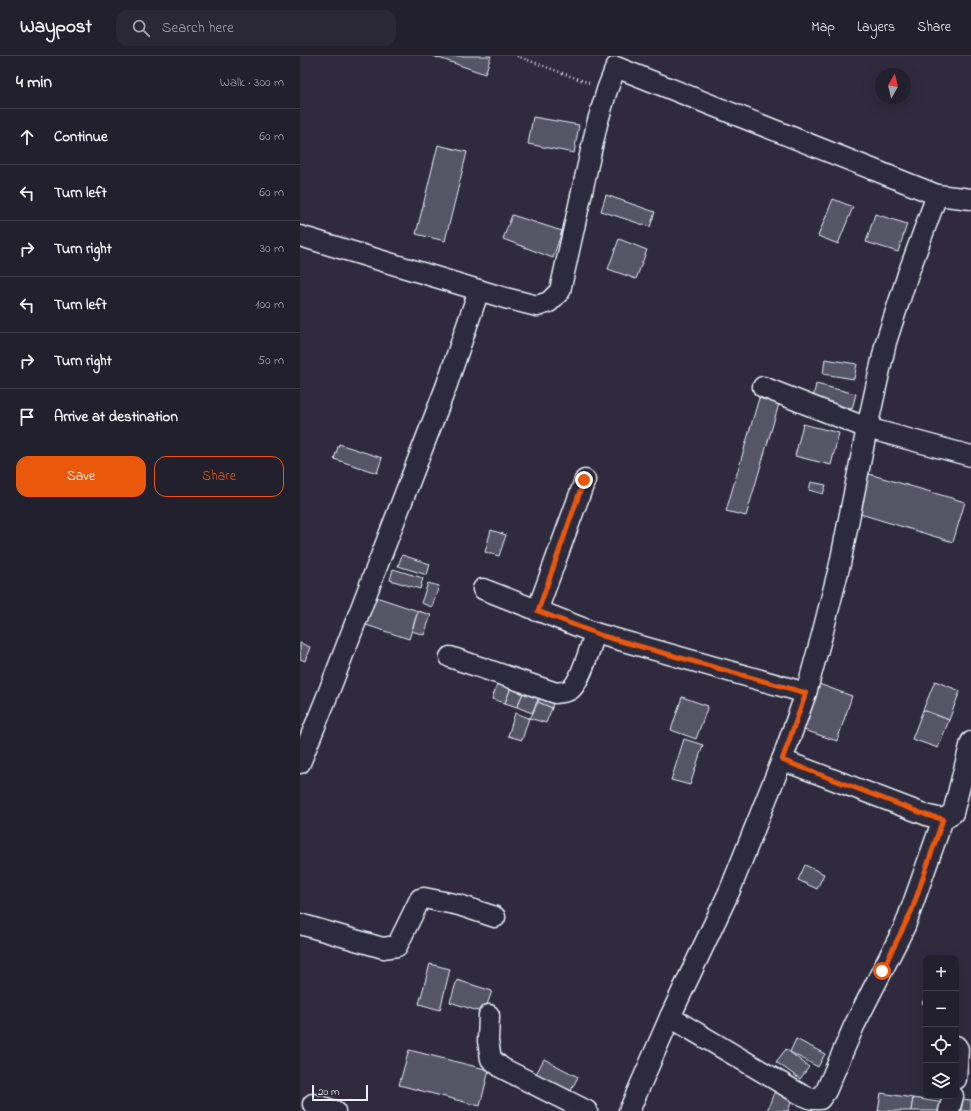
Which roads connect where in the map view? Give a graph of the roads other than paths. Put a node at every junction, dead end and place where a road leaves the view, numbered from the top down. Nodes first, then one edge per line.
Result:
1 (618, 61) edge
2 (937, 195) junction
3 (971, 199) edge
4 (300, 236) edge
5 (479, 290) junction
6 (763, 387) dead end
7 (867, 428) junction
8 (971, 456) edge
9 (584, 480) dead end
10 (483, 590) dead end
11 (538, 611) junction
12 (595, 634) junction
13 (450, 657) dead end
14 (806, 693) junction
15 (971, 742) edge
16 (782, 760) junction
17 (300, 762) edge
18 (943, 819) junction
19 (496, 917) dead end
20 (300, 924) edge
21 (489, 1015) dead end
22 (670, 1017) junction
23 (952, 1099) edge
24 (313, 1104) dead end
25 (335, 1111) edge
26 (588, 1111) edge
27 (629, 1111) edge
28 (948, 1111) edge

1 - 2 street
1 - 5 street
2 - 3 street
2 - 7 street
4 - 5 street
5 - 17 street
6 - 7 street
7 - 8 street
7 - 14 street
9 - 11 street
10 - 11 street
11 - 12 street
12 - 13 street
12 - 14 street
14 - 16 street
15 - 18 street
16 - 18 street
16 - 22 street
18 - 22 street
19 - 20 street
21 - 26 street
22 - 27 street
23 - 28 street
24 - 25 street

